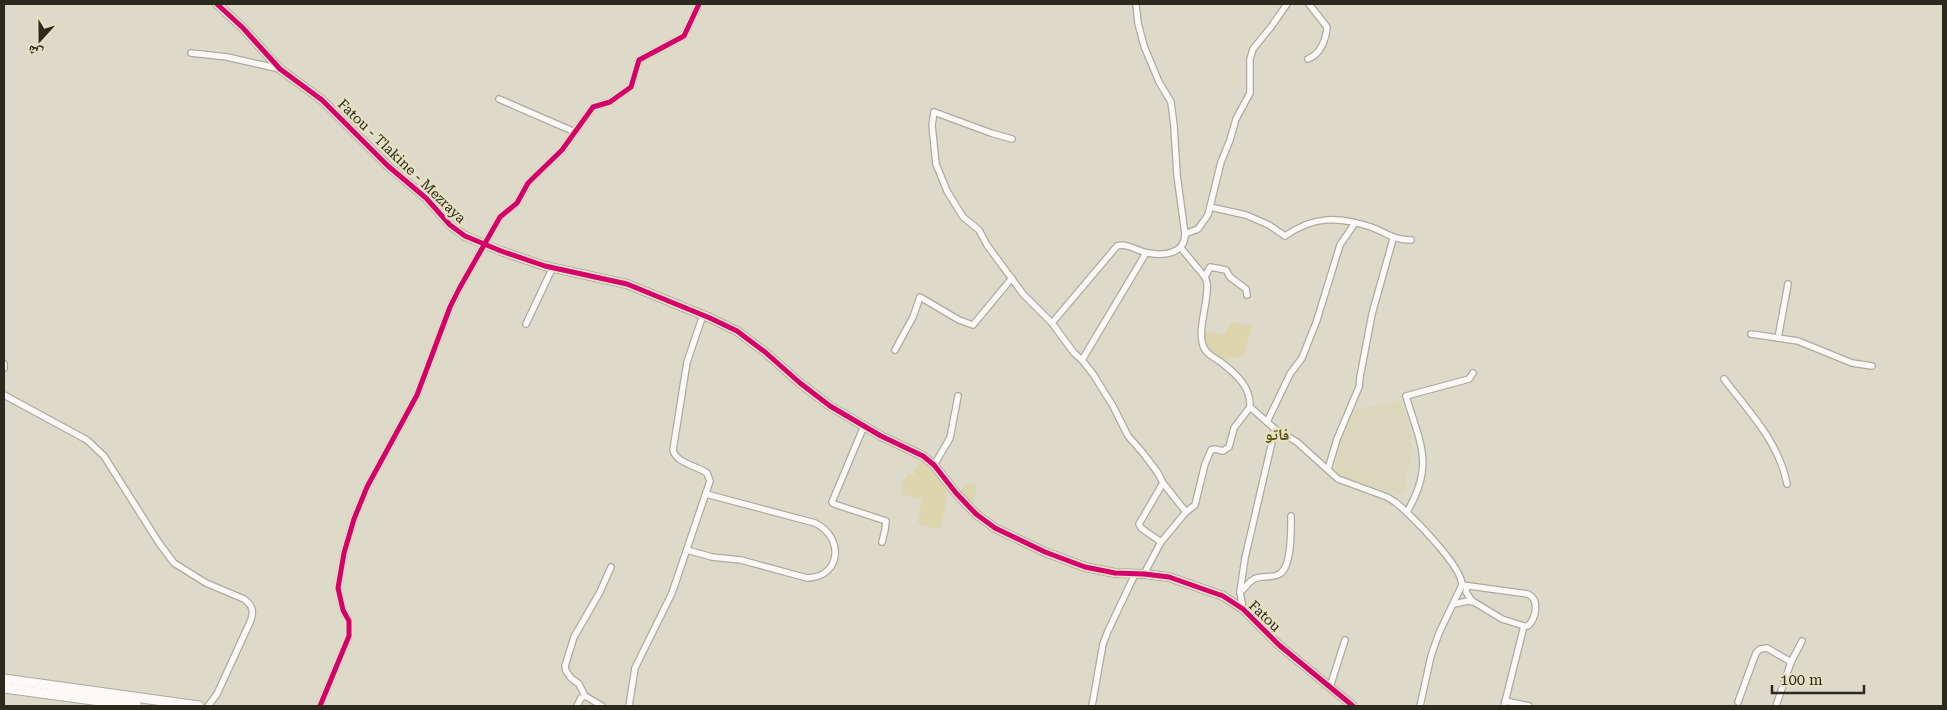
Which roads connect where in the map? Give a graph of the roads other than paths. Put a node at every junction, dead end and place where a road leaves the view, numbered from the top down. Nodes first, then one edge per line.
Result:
1 (217, 4) edge
2 (699, 4) edge
3 (1287, 4) edge
4 (1309, 4) edge
5 (1136, 5) edge
6 (191, 54) dead end
7 (1308, 59) dead end
8 (280, 69) junction
9 (499, 99) dead end
10 (575, 132) junction
11 (1012, 139) dead end
12 (1210, 207) junction
13 (1355, 223) junction
14 (1185, 234) junction
15 (1394, 239) junction
16 (1411, 240) dead end
17 (485, 245) junction
18 (1181, 248) junction
19 (1146, 253) junction
20 (553, 267) junction
21 (1205, 277) junction
22 (1012, 278) junction
23 (1788, 284) dead end
24 (1248, 295) dead end
25 (703, 315) junction
26 (1052, 323) junction
27 (526, 324) dead end
28 (1751, 334) dead end
29 (1778, 338) junction
30 (894, 350) dead end
31 (1082, 360) junction
32 (1872, 366) dead end
33 (1473, 373) dead end
34 (1724, 379) dead end
35 (4, 395) edge
36 (958, 396) dead end
37 (1250, 407) junction
38 (1267, 422) junction
39 (864, 426) junction
40 (1275, 429) junction
41 (934, 465) junction
42 (1328, 469) junction
43 (1162, 483) junction
44 (1787, 484) dead end
45 (706, 494) junction
46 (1186, 512) junction
47 (1406, 512) junction
48 (1292, 516) dead end
49 (882, 542) dead end
50 (1161, 542) junction
51 (687, 550) junction
52 (611, 566) dead end
53 (1135, 574) junction
54 (1144, 574) junction
55 (1465, 585) junction
56 (1240, 592) junction
57 (1474, 602) junction
58 (1454, 604) junction
59 (1244, 609) junction
60 (1524, 626) junction
61 (1345, 640) dead end
62 (1802, 641) dead end
63 (1791, 662) junction
64 (4, 679) edge
65 (1330, 687) junction
66 (4, 688) edge
67 (585, 696) junction
68 (1738, 702) dead end
69 (1504, 704) edge
70 (137, 706) edge
71 (199, 706) edge
72 (208, 706) edge
73 (320, 706) edge
74 (577, 706) edge
75 (602, 706) edge
76 (629, 706) edge
77 (1092, 706) edge
78 (1353, 706) edge
79 (1420, 706) edge
80 (1530, 706) edge
81 (1776, 706) edge

1 - 8 street, Fatou - Tlakine - Mezraya
2 - 10 street
3 - 12 street
4 - 7 street
5 - 14 street
6 - 8 street
8 - 17 street, Fatou - Tlakine - Mezraya
9 - 10 street
10 - 17 street
11 - 22 street
12 - 13 street
12 - 14 street
13 - 15 street
13 - 38 street
14 - 18 street
15 - 16 street
15 - 42 street
17 - 20 street, Fatou - Tlakine - Mezraya
17 - 73 street
18 - 19 street
18 - 21 street
19 - 26 street
19 - 31 street
20 - 25 street, Fatou - Tlakine - Mezraya
20 - 27 street
21 - 24 street
21 - 37 street
22 - 26 street
22 - 30 street
23 - 29 street
25 - 39 street, Fatou - Tlakine - Mezraya
25 - 45 street
26 - 31 street
28 - 29 street
29 - 32 street
31 - 43 street
33 - 47 street
34 - 44 street
35 - 72 street
36 - 41 street
37 - 38 street
37 - 46 street
38 - 40 street
39 - 41 street, Fatou - Tlakine - Mezraya
39 - 49 street
40 - 42 street
40 - 56 street
41 - 53 street, Fatou - Tlakine - Mezraya
42 - 47 street
43 - 46 street
43 - 50 street
45 - 51 street
45 - 51 street
46 - 50 street
47 - 55 street
48 - 56 street
50 - 54 street
51 - 76 street
52 - 67 street
53 - 54 street, Fatou - Tlakine - Mezraya
53 - 77 street
54 - 59 street, Fatou
55 - 57 street
55 - 58 street
55 - 60 street
56 - 59 street
57 - 58 street
57 - 60 street
58 - 79 street
59 - 65 street, Fatou
60 - 69 street
61 - 65 street
62 - 63 street
63 - 68 street
63 - 81 street
64 - 71 main road
65 - 78 street, Fatou
66 - 70 main road
67 - 74 street
67 - 75 street
69 - 80 street

